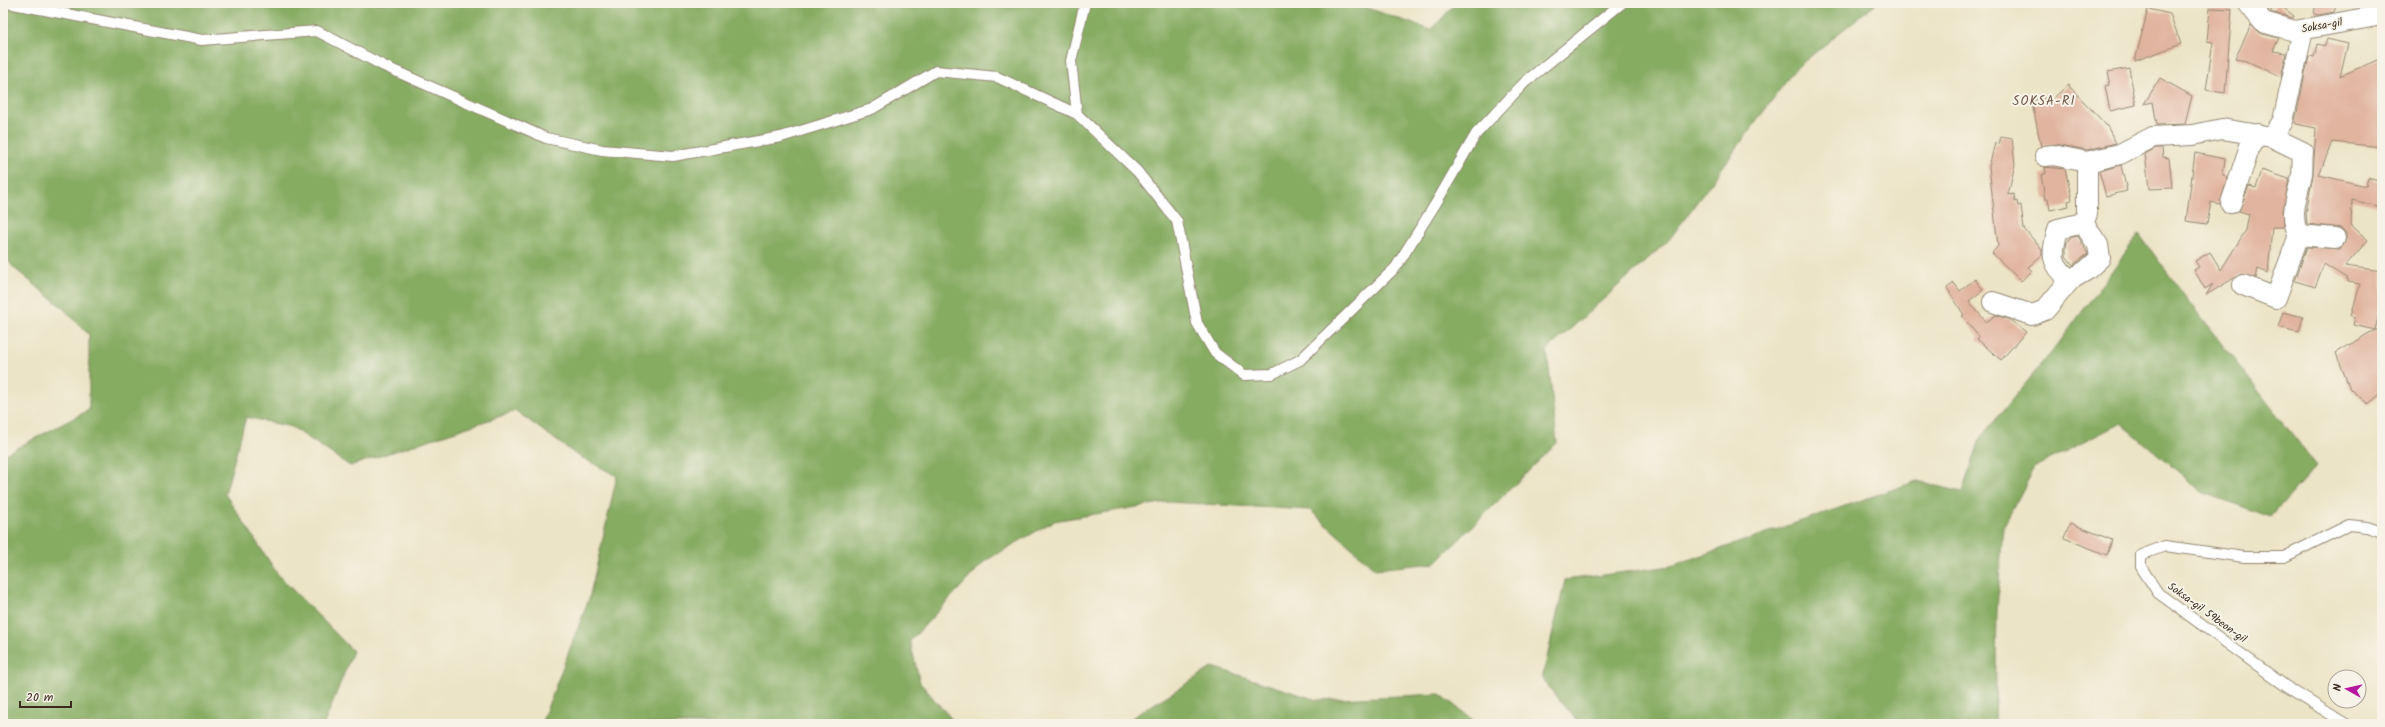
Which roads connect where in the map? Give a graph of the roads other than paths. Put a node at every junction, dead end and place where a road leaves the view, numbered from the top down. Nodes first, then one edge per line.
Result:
1 (8, 3) edge
2 (1085, 3) edge
3 (1622, 3) edge
4 (2248, 3) edge
5 (2382, 15) edge
6 (2303, 30) junction
7 (1077, 114) junction
8 (2265, 136) junction
9 (2045, 156) dead end
10 (2087, 162) junction
11 (2232, 203) dead end
12 (2083, 223) junction
13 (2298, 235) junction
14 (2336, 238) dead end
15 (2070, 280) junction
16 (2243, 285) dead end
17 (1992, 302) dead end
18 (2382, 532) edge
19 (2346, 724) edge

1 - 7 lane
2 - 7 lane
3 - 7 lane
4 - 6 street, Soksa-gil
5 - 6 street, Soksa-gil
6 - 8 street
8 - 10 street
8 - 11 street
8 - 13 street
9 - 10 street
10 - 12 street
12 - 15 street
12 - 15 street
13 - 14 street
13 - 16 street
15 - 17 street
18 - 19 lane, Soksa-gil 59beon-gil

